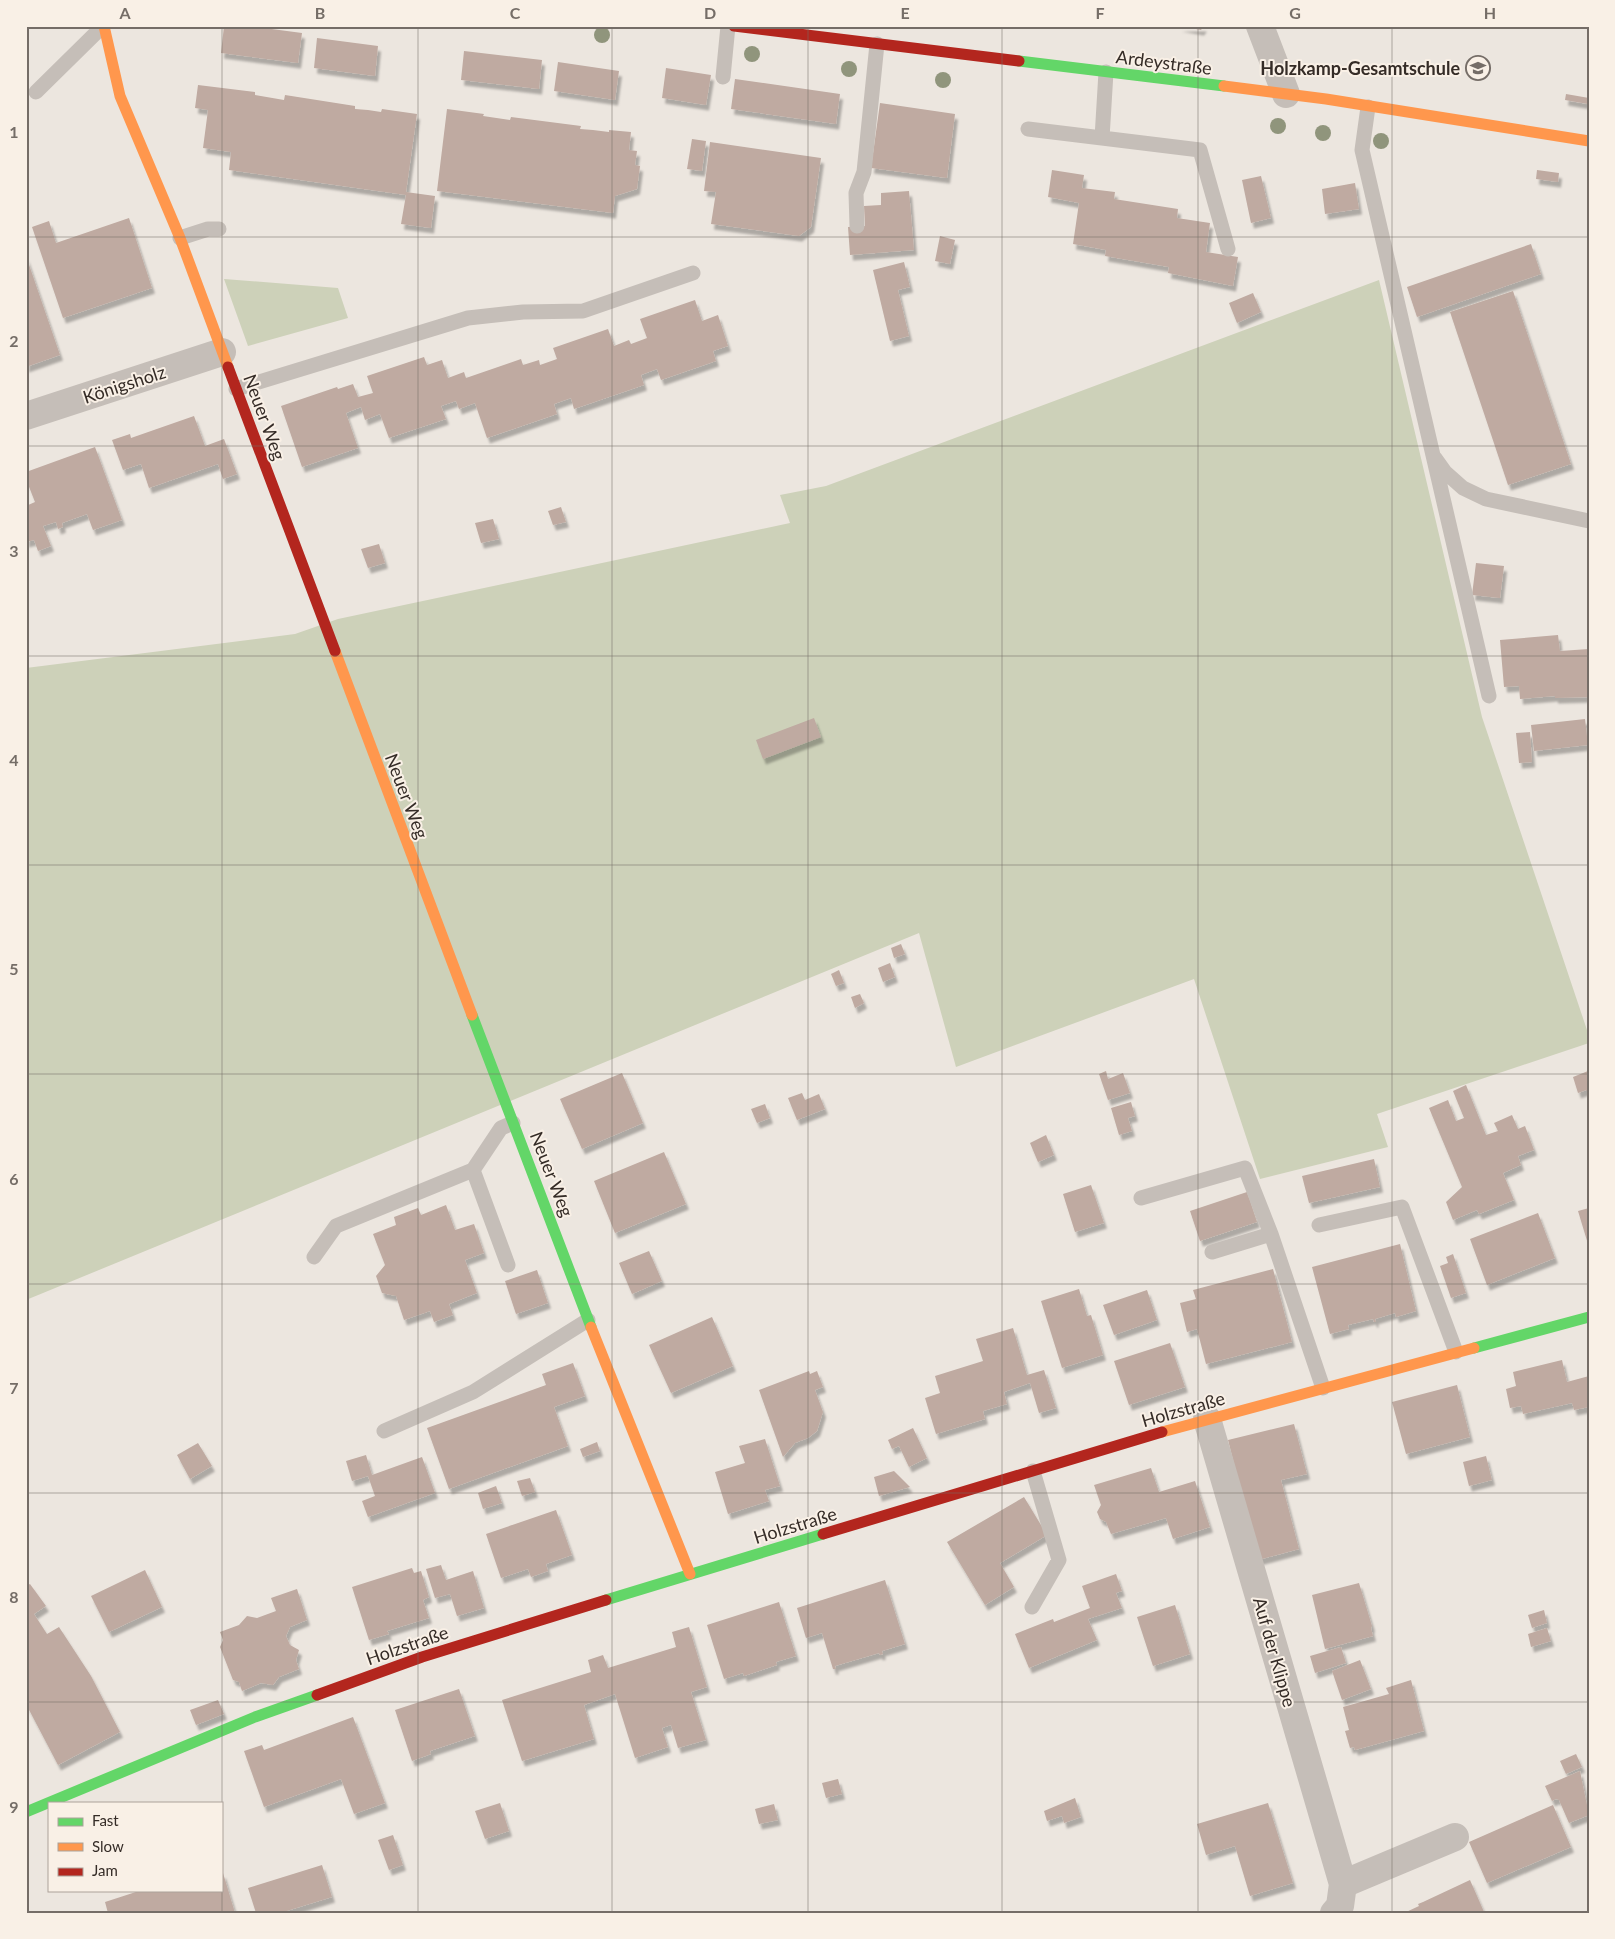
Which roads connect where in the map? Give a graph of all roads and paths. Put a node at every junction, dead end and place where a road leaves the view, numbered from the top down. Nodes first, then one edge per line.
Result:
1 (104, 26) edge
2 (728, 26) edge
3 (734, 26) edge
4 (1260, 26) edge
5 (877, 44) junction
6 (1106, 72) junction
7 (723, 77) dead end
8 (36, 92) dead end
9 (1286, 94) junction
10 (1368, 107) junction
11 (1028, 129) dead end
12 (1102, 138) junction
13 (1589, 140) edge
14 (857, 226) dead end
15 (219, 229) dead end
16 (180, 238) junction
17 (1228, 249) dead end
18 (693, 273) dead end
19 (222, 352) junction
20 (236, 389) junction
21 (26, 416) edge
22 (1432, 455) junction
23 (1589, 521) edge
24 (1488, 696) dead end
25 (513, 1123) junction
26 (473, 1170) junction
27 (1141, 1198) dead end
28 (1319, 1225) dead end
29 (1271, 1234) junction
30 (1212, 1252) dead end
31 (314, 1257) dead end
32 (508, 1265) dead end
33 (1589, 1317) edge
34 (588, 1320) junction
35 (1456, 1352) junction
36 (1323, 1388) junction
37 (1207, 1419) junction
38 (384, 1431) dead end
39 (1033, 1471) junction
40 (690, 1574) junction
41 (1032, 1607) dead end
42 (50, 1802) edge
43 (48, 1803) edge
44 (26, 1812) edge
45 (1455, 1837) dead end
46 (1343, 1884) junction
47 (1334, 1913) edge

1 - 8 lane
1 - 16 street, Neuer Weg
2 - 7 lane
3 - 5 street, Ardeystraße
4 - 9 street
5 - 6 street, Ardeystraße
5 - 14 lane
6 - 9 street, Ardeystraße
6 - 12 lane
9 - 10 street, Ardeystraße
10 - 13 street, Ardeystraße
10 - 22 lane
11 - 12 lane
12 - 17 lane
15 - 16 lane
16 - 19 street, Neuer Weg
18 - 20 lane
19 - 20 street, Neuer Weg
19 - 21 street, Königsholz
20 - 25 street, Neuer Weg
22 - 23 lane
22 - 24 lane
25 - 26 lane
25 - 34 street, Neuer Weg
26 - 31 lane
26 - 32 lane
27 - 29 lane
28 - 35 lane
29 - 30 lane
29 - 36 lane
33 - 35 street, Holzstraße
34 - 38 lane
34 - 40 street, Neuer Weg
35 - 36 street, Holzstraße
36 - 37 street, Holzstraße
37 - 39 street, Holzstraße
37 - 46 street, Auf der Klippe
39 - 40 street, Holzstraße
39 - 41 lane
40 - 42 street, Holzstraße
43 - 44 street, Holzstraße
45 - 46 street
46 - 47 street, Auf der Klippe

